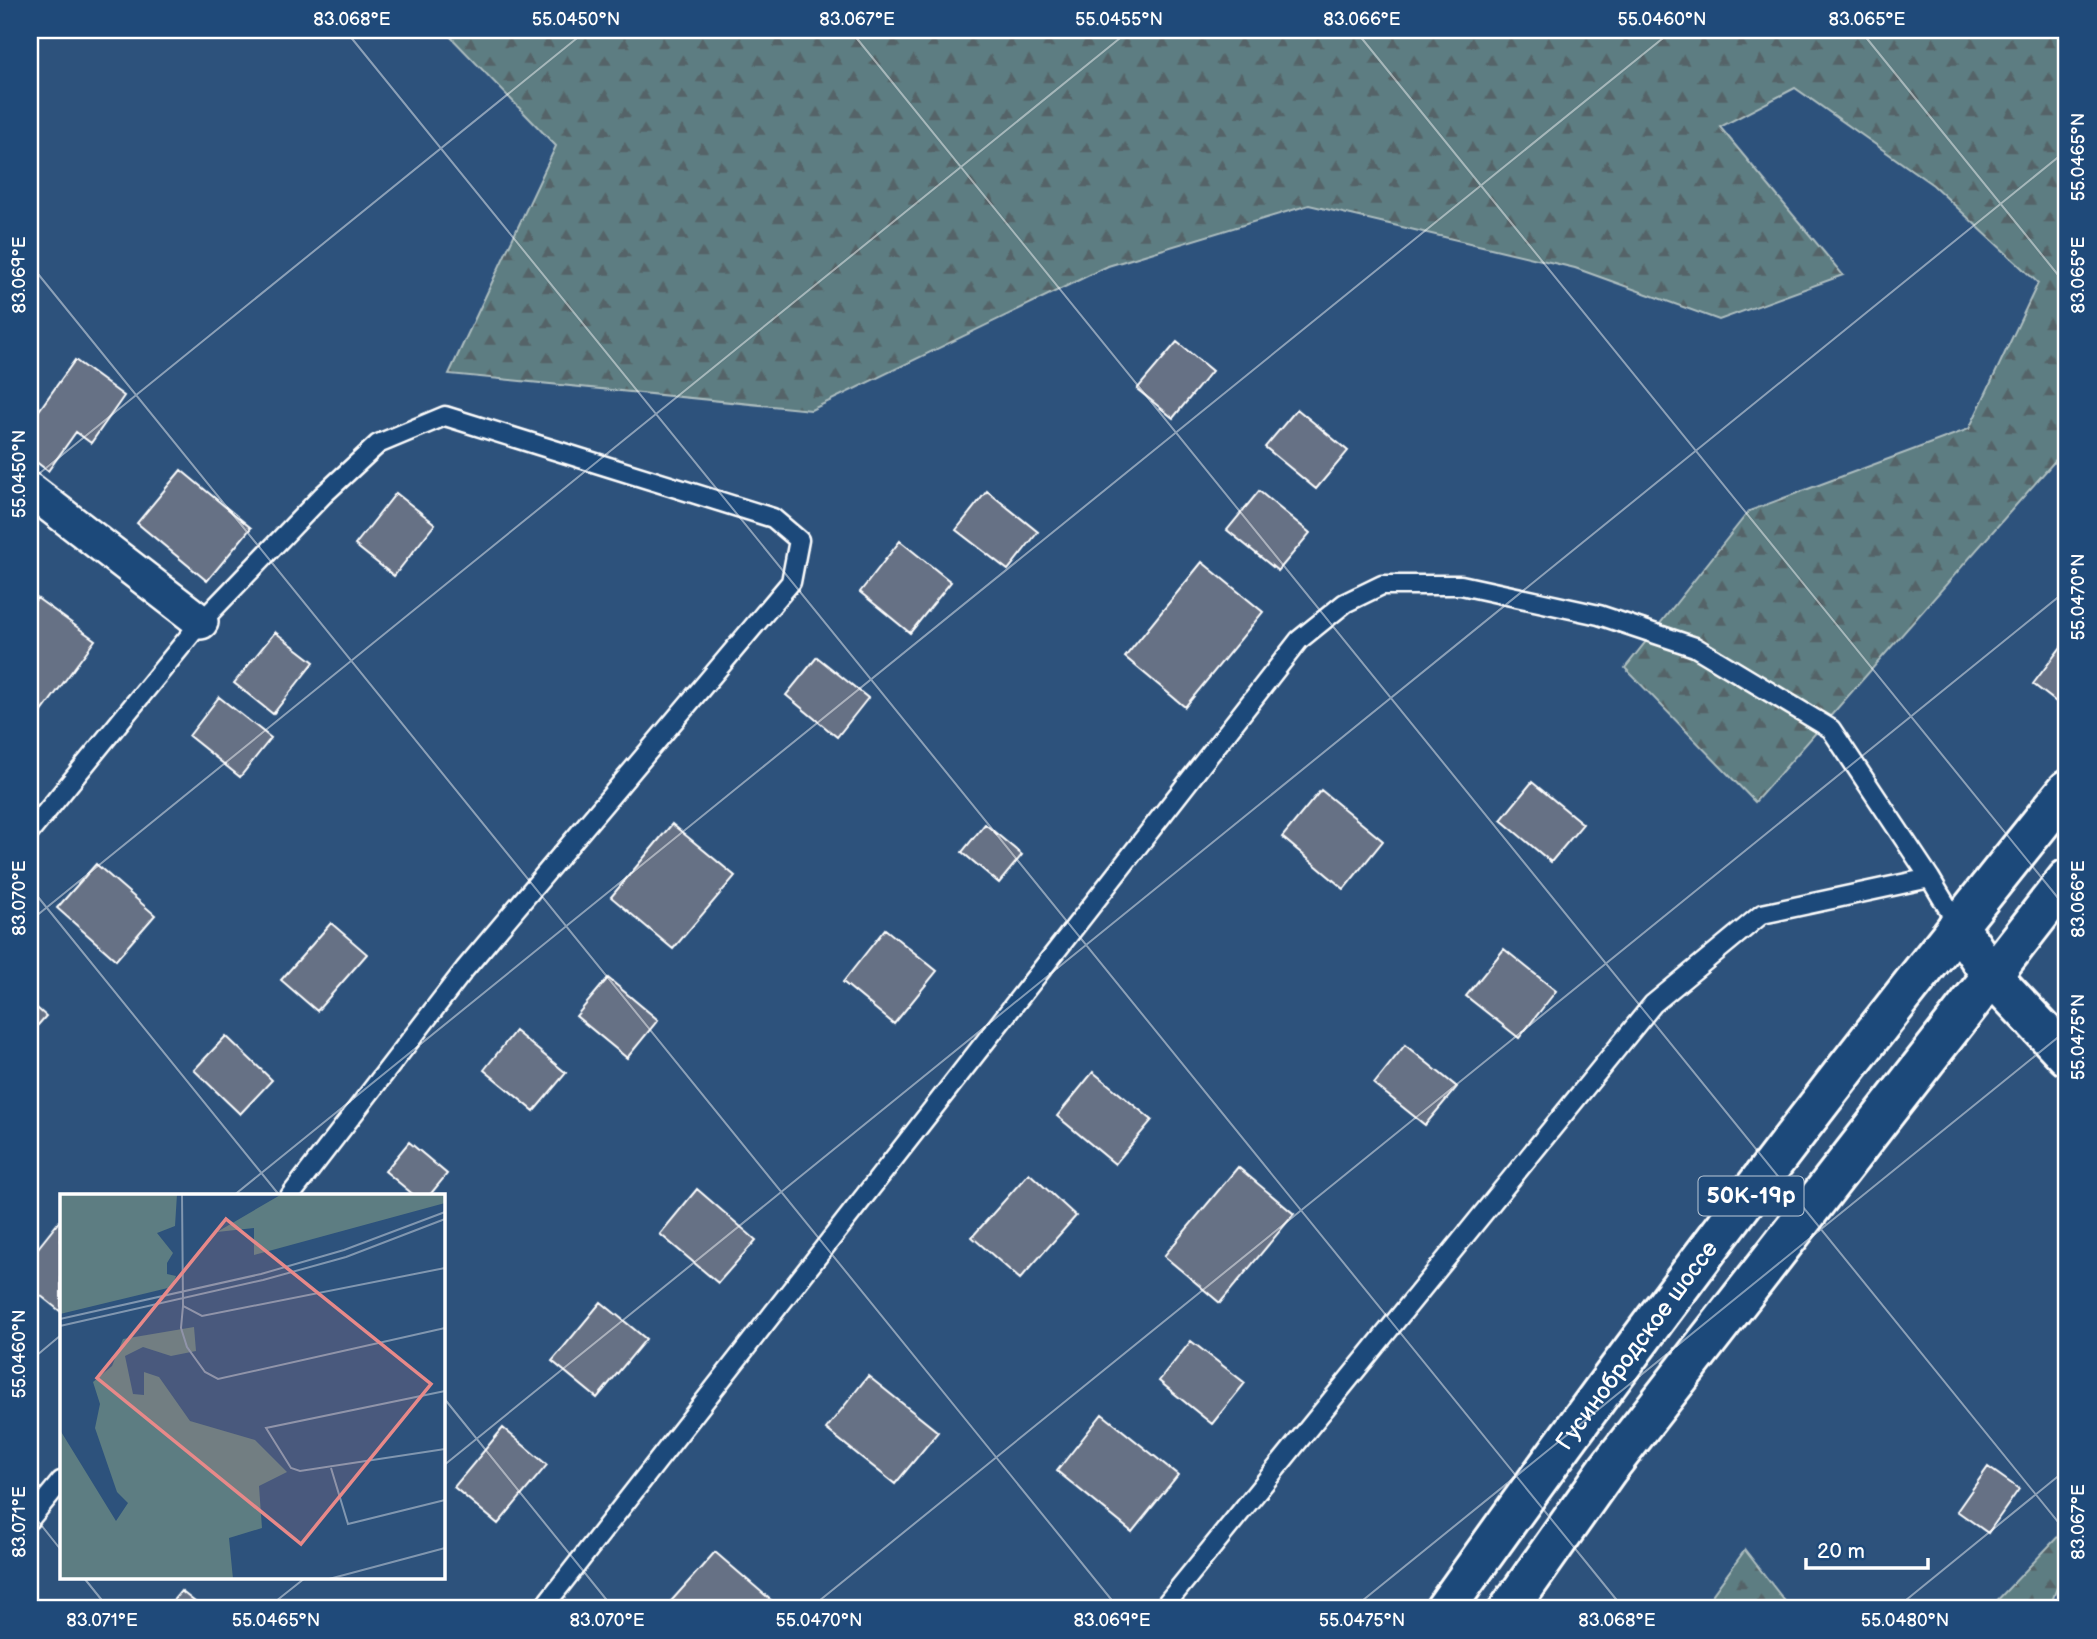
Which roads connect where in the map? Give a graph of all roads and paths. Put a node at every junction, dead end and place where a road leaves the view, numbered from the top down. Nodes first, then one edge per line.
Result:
1 (30, 490) edge
2 (201, 622) junction
3 (2067, 790) edge
4 (30, 832) edge
5 (1930, 878) junction
6 (2067, 879) edge
7 (1958, 925) junction
8 (1990, 974) junction
9 (2067, 1056) edge
10 (292, 1194) edge
11 (60, 1482) edge
12 (30, 1519) edge
13 (542, 1609) edge
14 (1162, 1609) edge
15 (1446, 1609) edge
16 (1509, 1609) edge

1 - 2 street
2 - 4 lane
2 - 10 lane
3 - 7 main road, Гусинобродское шоссе / 50К-19р
5 - 7 lane
5 - 13 lane
5 - 14 lane
6 - 8 main road, Гусинобродское шоссе / 50К-19р
7 - 8 main road
7 - 15 main road, Гусинобродское шоссе / 50К-19р
8 - 9 main road
8 - 16 main road, Гусинобродское шоссе / 50К-19р
11 - 12 lane

